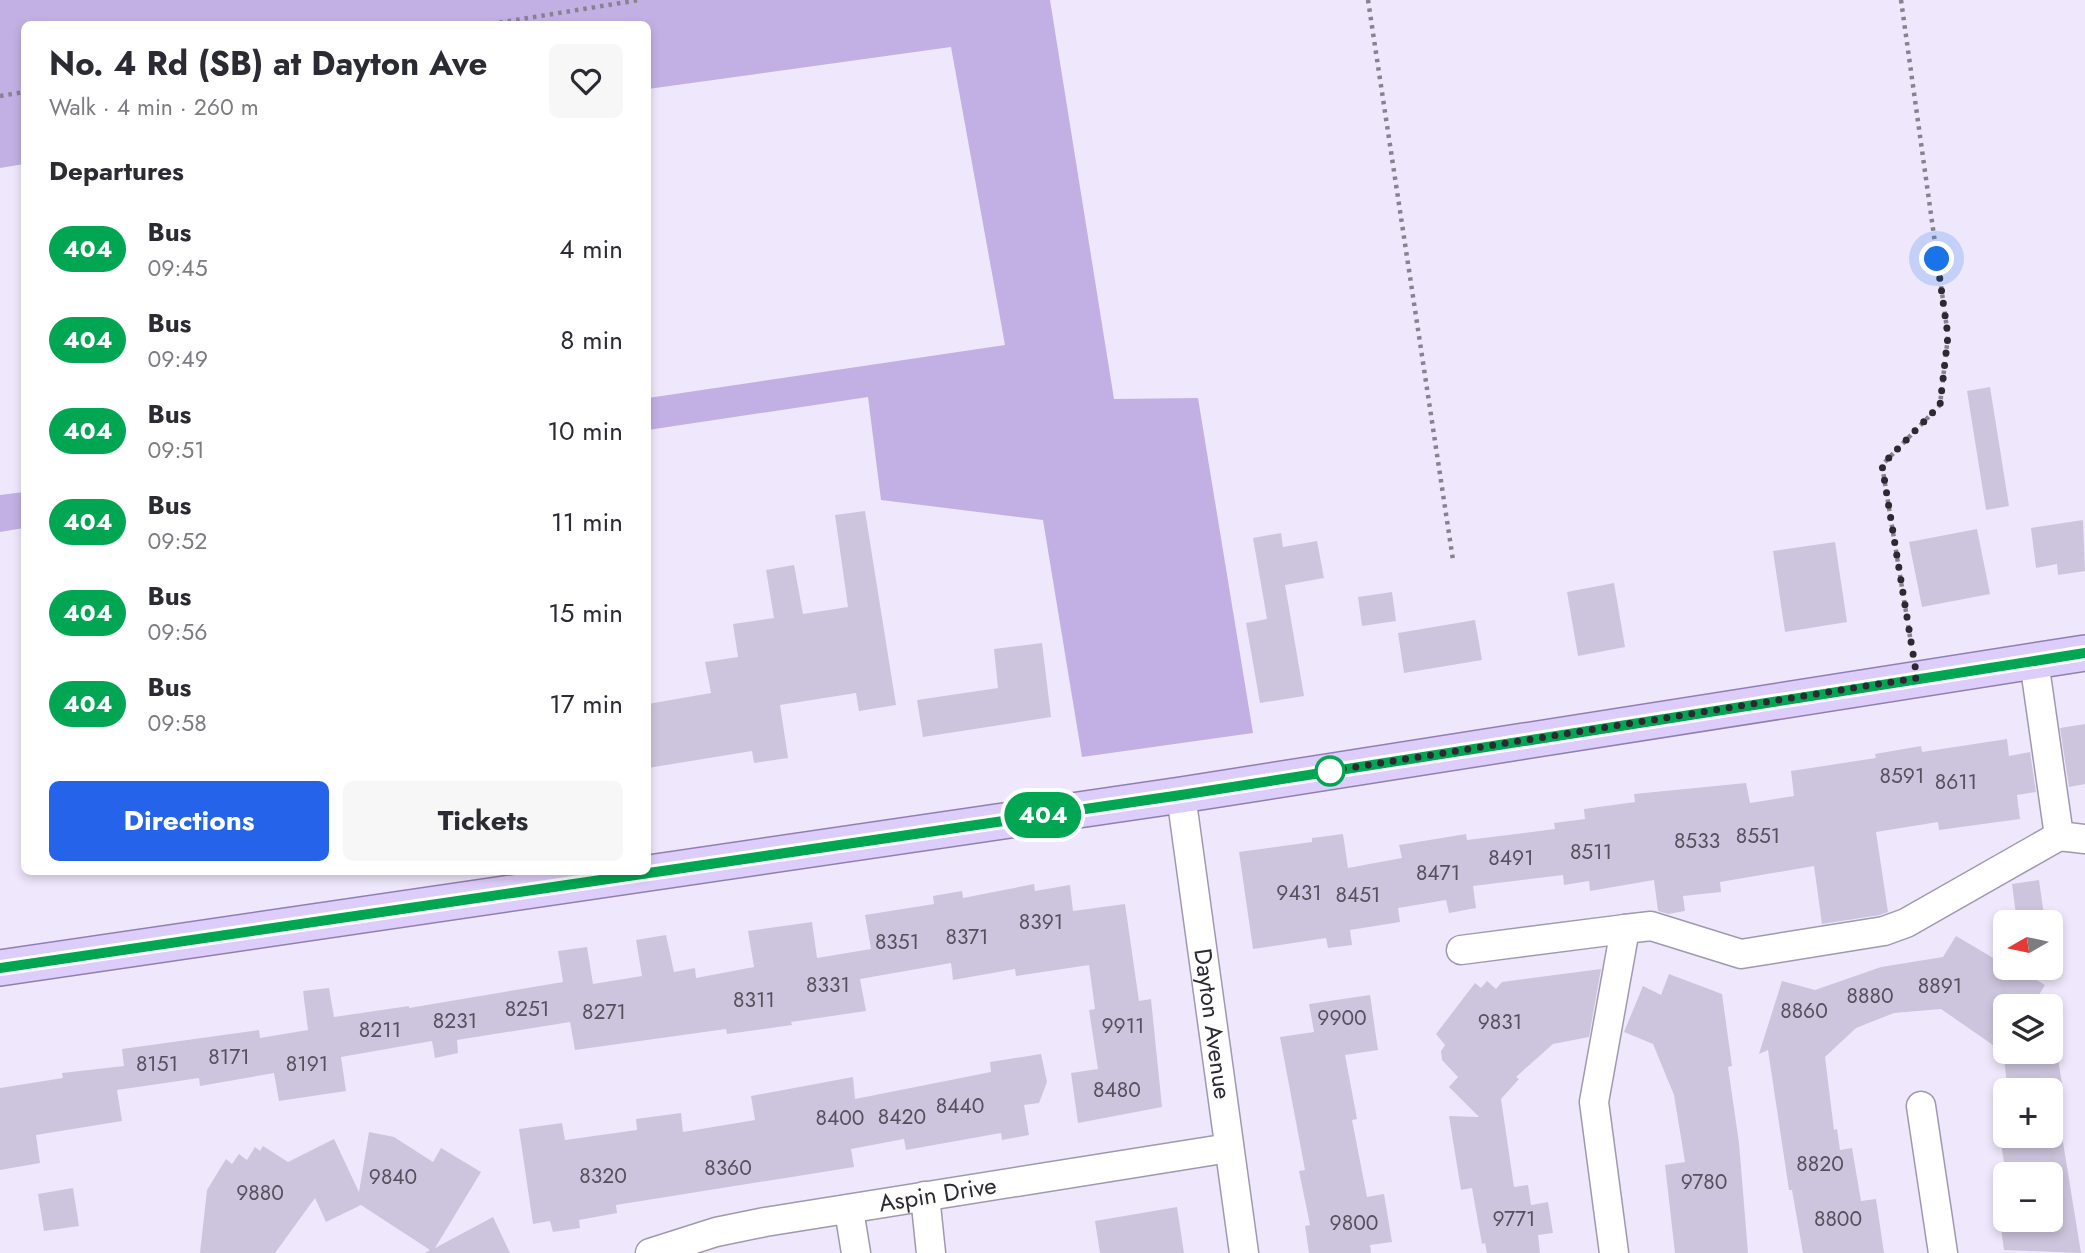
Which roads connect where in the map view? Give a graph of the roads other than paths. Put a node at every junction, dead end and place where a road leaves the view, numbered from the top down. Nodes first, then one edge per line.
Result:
1 (2085, 653) edge
2 (2034, 661) junction
3 (1181, 795) junction
4 (2072, 837) edge
5 (651, 873) edge
6 (635, 875) edge
7 (1625, 929) junction
8 (1461, 950) dead end
9 (0, 968) edge
10 (1921, 1106) dead end
11 (1228, 1148) junction
12 (925, 1196) junction
13 (849, 1210) junction
14 (650, 1253) edge
15 (856, 1253) edge
16 (932, 1253) edge
17 (1244, 1253) edge
18 (1614, 1253) edge
19 (1943, 1253) edge

1 - 2 main road
2 - 3 main road
2 - 4 street
3 - 5 main road
3 - 11 street, Dayton Avenue
4 - 7 street
6 - 9 main road
7 - 8 street
7 - 18 street
10 - 19 street
11 - 12 street, Aspin Drive
11 - 17 street, Dayton Avenue
12 - 13 street, Aspin Drive
12 - 16 street
13 - 14 street, Aspin Drive
13 - 15 street

